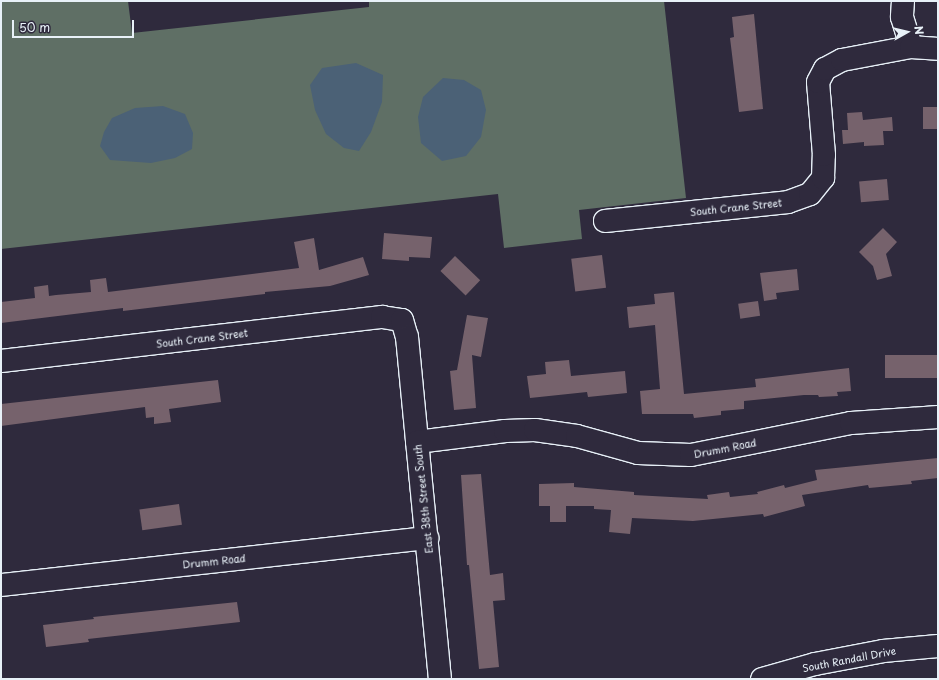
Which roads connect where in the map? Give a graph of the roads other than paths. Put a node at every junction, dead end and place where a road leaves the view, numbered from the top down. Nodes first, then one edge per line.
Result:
1 (903, 1) edge
2 (911, 47) junction
3 (938, 49) edge
4 (605, 221) dead end
5 (402, 320) joint
6 (1, 362) edge
7 (938, 417) edge
8 (417, 442) junction
9 (427, 538) junction
10 (1, 585) edge
11 (938, 646) edge
12 (440, 679) edge
13 (762, 679) edge

1 - 2 street
2 - 3 street, South Crane Street
2 - 4 street, South Crane Street
5 - 6 street, South Crane Street
5 - 8 street, East 38th Street South
7 - 8 street, Drumm Road
8 - 9 street, East 38th Street South
9 - 10 street, Drumm Road
9 - 12 street, East 38th Street South
11 - 13 street, South Randall Drive

